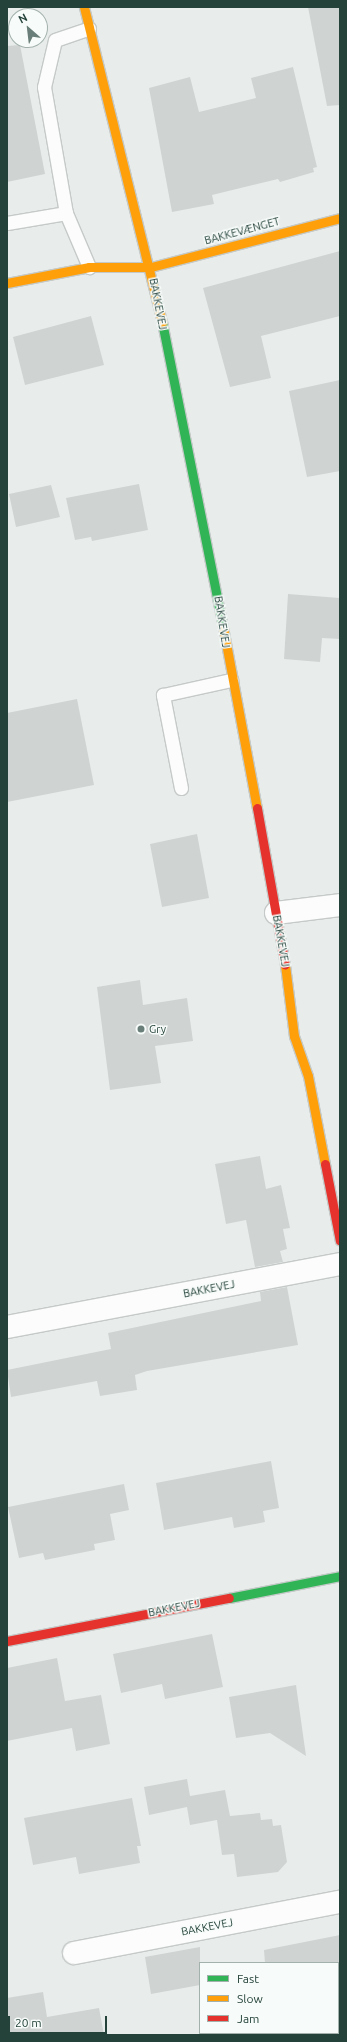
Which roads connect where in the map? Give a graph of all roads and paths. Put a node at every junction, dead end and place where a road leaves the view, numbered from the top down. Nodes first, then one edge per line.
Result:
1 (84, 7) edge
2 (89, 28) junction
3 (66, 213) junction
4 (340, 218) edge
5 (7, 223) edge
6 (89, 267) junction
7 (151, 267) junction
8 (7, 283) edge
9 (231, 680) junction
10 (181, 788) dead end
11 (340, 905) edge
12 (276, 913) junction
13 (340, 1241) edge
14 (340, 1264) edge
15 (7, 1327) edge
16 (340, 1576) edge
17 (7, 1641) edge
18 (340, 1902) edge
19 (74, 1953) dead end

1 - 2 street, BAKKEVEJ
2 - 3 lane
2 - 7 street, BAKKEVEJ
3 - 5 lane
3 - 6 lane
4 - 7 street, BAKKEVÆNGET
6 - 7 street, BAKKEVÆNGET
6 - 8 street, BAKKEVÆNGET
7 - 9 street, BAKKEVEJ
9 - 10 lane
9 - 12 street, BAKKEVEJ
11 - 12 street
12 - 13 street, BAKKEVEJ
14 - 15 street, BAKKEVEJ
16 - 17 street, BAKKEVEJ
18 - 19 street, BAKKEVEJ

